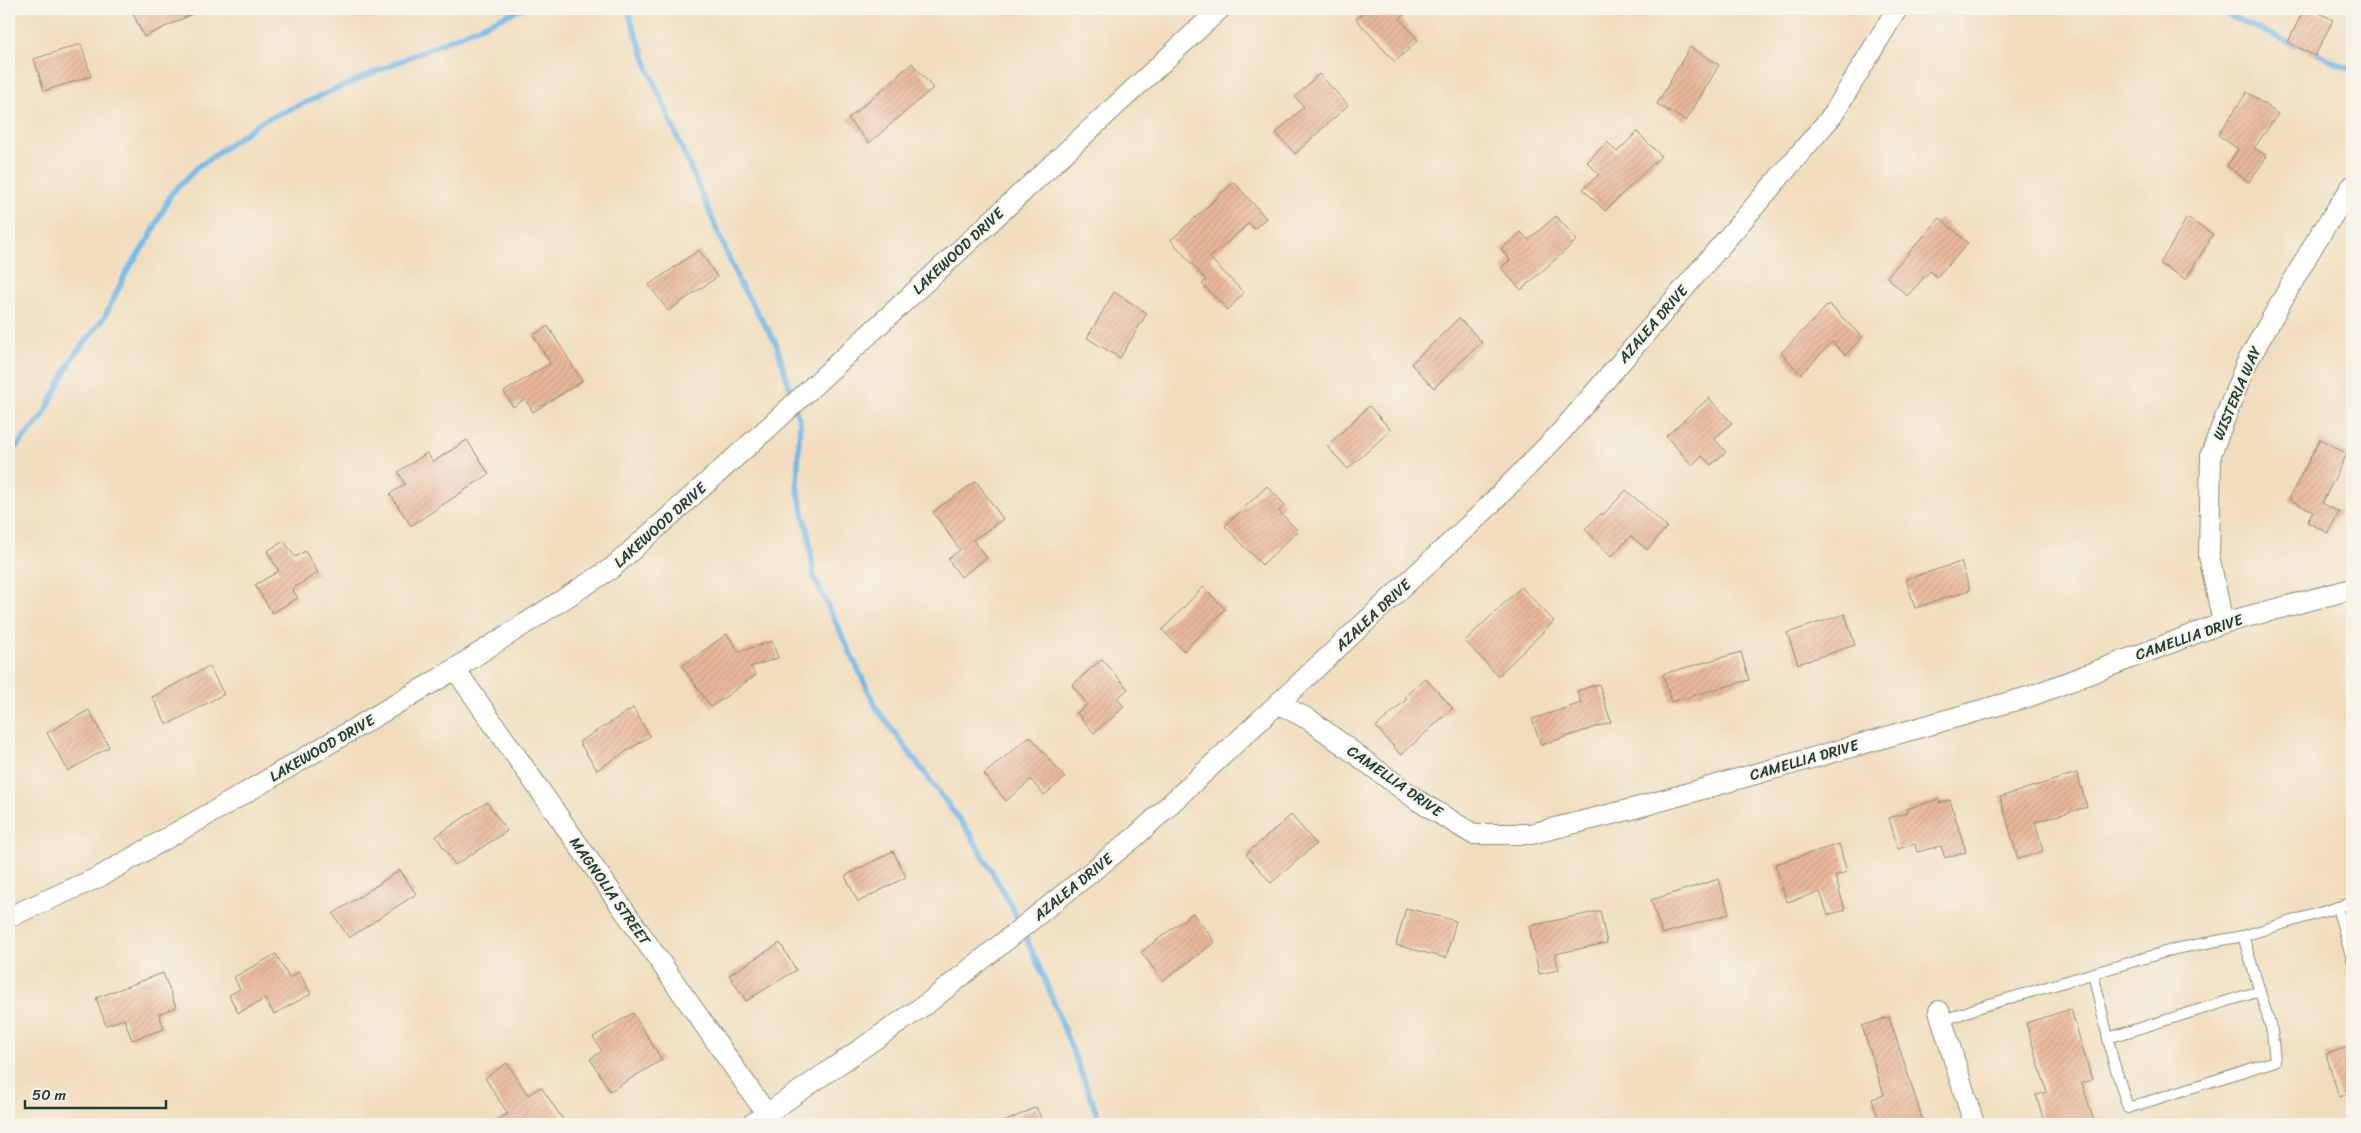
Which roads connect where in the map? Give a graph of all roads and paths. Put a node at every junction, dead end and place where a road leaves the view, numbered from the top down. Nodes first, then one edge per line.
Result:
1 (1220, 9) edge
2 (1897, 9) edge
3 (2352, 186) edge
4 (2352, 589) edge
5 (2223, 623) junction
6 (455, 669) junction
7 (1279, 704) junction
8 (2352, 903) edge
9 (2337, 907) junction
10 (9, 917) edge
11 (2243, 936) junction
12 (2352, 959) edge
13 (2093, 973) junction
14 (2260, 991) junction
15 (1941, 1016) joint
16 (2108, 1038) junction
17 (759, 1119) edge
18 (1974, 1124) edge

1 - 6 street, LAKEWOOD DRIVE
2 - 7 street, AZALEA DRIVE
3 - 5 street, WISTERIA WAY
4 - 5 street, CAMELLIA DRIVE
5 - 7 street, CAMELLIA DRIVE
6 - 10 street, LAKEWOOD DRIVE
6 - 17 street, MAGNOLIA STREET
7 - 17 street, AZALEA DRIVE
8 - 9 lane
9 - 11 lane
9 - 12 lane
11 - 13 lane
11 - 14 lane
13 - 15 lane
13 - 16 lane
14 - 16 lane
14 - 16 lane
15 - 18 street

